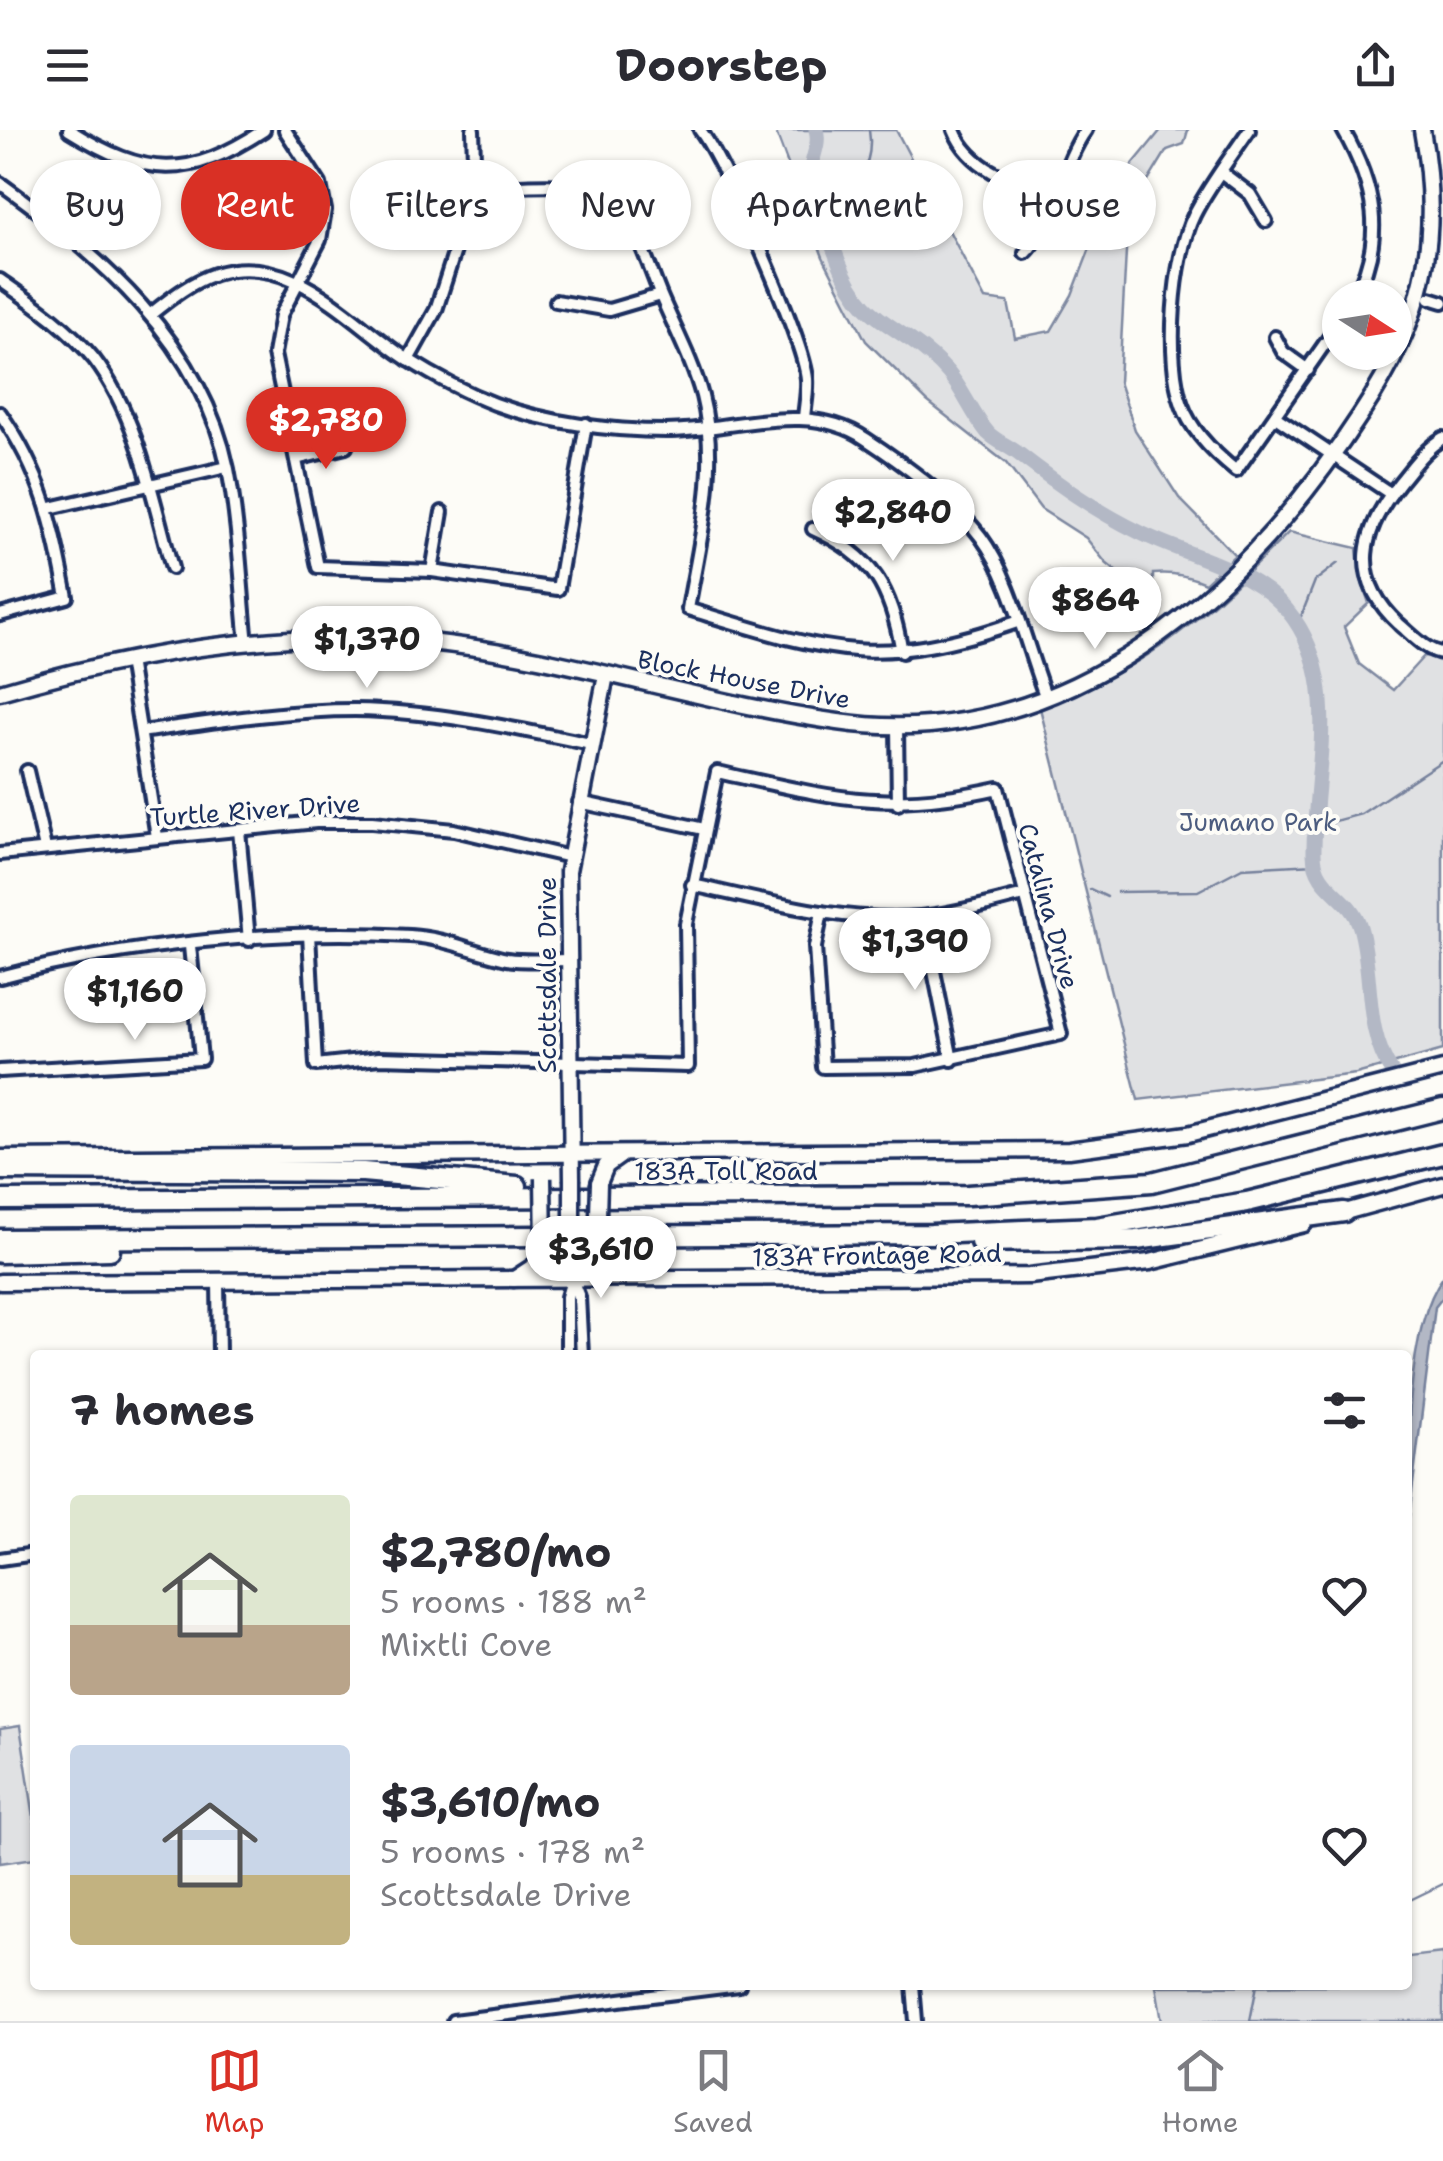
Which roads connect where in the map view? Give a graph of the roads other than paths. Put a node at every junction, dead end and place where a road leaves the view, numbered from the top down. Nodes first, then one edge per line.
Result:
1 (69, 130) edge
2 (264, 130) edge
3 (285, 130) edge
4 (473, 130) edge
5 (700, 130) edge
6 (954, 130) edge
7 (1086, 130) edge
8 (1249, 130) edge
9 (1343, 130) edge
10 (1422, 130) edge
11 (474, 160) edge
12 (1071, 160) edge
13 (983, 165) edge
14 (1222, 172) junction
15 (0, 183) edge
16 (525, 187) edge
17 (1266, 221) dead end
18 (455, 250) edge
19 (1029, 250) edge
20 (1025, 253) dead end
21 (0, 280) edge
22 (1363, 280) edge
23 (298, 282) junction
24 (660, 295) junction
25 (1437, 300) edge
26 (556, 301) dead end
27 (151, 314) junction
28 (1275, 337) dead end
29 (1322, 349) edge
30 (408, 360) junction
31 (1308, 370) junction
32 (0, 413) edge
33 (804, 418) junction
34 (1277, 418) junction
35 (586, 424) junction
36 (707, 429) junction
37 (1443, 438) edge
38 (346, 447) dead end
39 (1334, 456) junction
40 (296, 458) junction
41 (227, 466) junction
42 (149, 484) junction
43 (1391, 494) junction
44 (50, 508) junction
45 (442, 512) dead end
46 (813, 529) dead end
47 (172, 568) dead end
48 (432, 571) junction
49 (0, 615) edge
50 (1017, 622) junction
51 (246, 644) junction
52 (902, 652) junction
53 (1443, 653) edge
54 (128, 660) junction
55 (606, 675) junction
56 (0, 692) edge
57 (1046, 698) junction
58 (897, 726) junction
59 (141, 732) junction
60 (591, 744) junction
61 (27, 771) dead end
62 (579, 802) junction
63 (898, 804) junction
64 (704, 829) junction
65 (239, 830) junction
66 (157, 837) junction
67 (45, 848) junction
68 (0, 854) edge
69 (570, 857) junction
70 (692, 885) junction
71 (1025, 895) junction
72 (822, 912) junction
73 (923, 917) junction
74 (308, 934) junction
75 (249, 940) junction
76 (190, 946) junction
77 (568, 960) junction
78 (0, 976) edge
79 (952, 1060) junction
80 (569, 1065) junction
81 (1443, 1068) edge
82 (0, 1072) edge
83 (1443, 1109) edge
84 (1443, 1154) edge
85 (522, 1155) junction
86 (570, 1156) junction
87 (621, 1156) junction
88 (0, 1158) edge
89 (0, 1170) edge
90 (1443, 1185) edge
91 (622, 1196) junction
92 (0, 1200) edge
93 (1344, 1212) joint
94 (930, 1234) junction
95 (315, 1237) junction
96 (0, 1240) edge
97 (1193, 1244) junction
98 (0, 1254) edge
99 (514, 1279) junction
100 (572, 1279) junction
101 (628, 1279) junction
102 (218, 1280) junction
103 (0, 1282) edge
104 (219, 1350) edge
105 (567, 1350) edge
106 (582, 1350) edge
107 (30, 1555) edge
108 (0, 1559) edge
109 (699, 1990) edge
110 (913, 1990) edge
111 (453, 2021) edge
112 (916, 2021) edge

1 - 2 street
3 - 23 street
4 - 11 street
5 - 33 street
6 - 13 street
7 - 12 street
8 - 14 street
9 - 22 street
10 - 25 main road, Block House Drive
14 - 17 street
14 - 34 street
15 - 27 street
16 - 24 street
18 - 30 street
19 - 20 street
21 - 42 street
23 - 27 street
23 - 30 street
23 - 40 street
24 - 26 street
24 - 36 street
25 - 39 main road, Block House Drive
27 - 41 street
28 - 31 street
29 - 31 street
30 - 35 street
31 - 34 street
32 - 44 street
33 - 36 street
33 - 50 street
34 - 39 street
35 - 36 street
35 - 48 street
36 - 52 street
37 - 43 street
38 - 40 street
39 - 43 street
39 - 57 main road, Block House Drive
40 - 48 street
41 - 42 street
41 - 51 street
42 - 44 street
42 - 47 street
43 - 53 street
44 - 49 street
45 - 48 street
46 - 52 street
50 - 52 street
50 - 57 street
51 - 54 main road, Block House Drive
51 - 55 main road, Block House Drive
54 - 56 main road, Block House Drive
54 - 59 street
55 - 58 main road, Block House Drive
55 - 60 main road, Scottsdale Drive
57 - 58 main road, Block House Drive
58 - 63 street
59 - 60 street
59 - 66 street
60 - 62 main road, Scottsdale Drive
61 - 67 street
62 - 64 street
62 - 69 main road, Scottsdale Drive
63 - 64 street
63 - 71 street, Catalina Drive
64 - 70 street
65 - 66 street, Turtle River Drive
65 - 69 street, Turtle River Drive
65 - 75 street
66 - 67 street, Turtle River Drive
67 - 68 street, Turtle River Drive
69 - 77 main road, Scottsdale Drive
70 - 72 street
70 - 80 street
71 - 73 street
71 - 79 street, Catalina Drive
72 - 73 street
72 - 79 street
73 - 79 street
74 - 75 street
74 - 77 street
74 - 80 street
75 - 76 street
76 - 78 street
76 - 82 street
77 - 80 main road, Scottsdale Drive
80 - 86 main road, Scottsdale Drive
81 - 87 main road
83 - 91 highway, 183A Toll Road
84 - 94 highway
85 - 86 main road
85 - 88 main road
85 - 99 main road, bridge
86 - 87 main road
86 - 100 main road, Scottsdale Drive, bridge
87 - 101 main road, bridge
89 - 91 highway
90 - 93 main road
91 - 92 highway, 183A Toll Road
93 - 97 highway
94 - 95 highway
94 - 97 highway
95 - 96 highway
95 - 98 highway
97 - 101 main road, 183A Frontage Road
99 - 100 main road, 183A Frontage Road
99 - 102 main road, 183A Frontage Road
100 - 101 main road, 183A Frontage Road
100 - 105 street, Scottsdale Drive
100 - 106 street, Scottsdale Drive
102 - 103 main road, 183A Frontage Road
102 - 104 street
107 - 108 street
109 - 111 street
110 - 112 street

